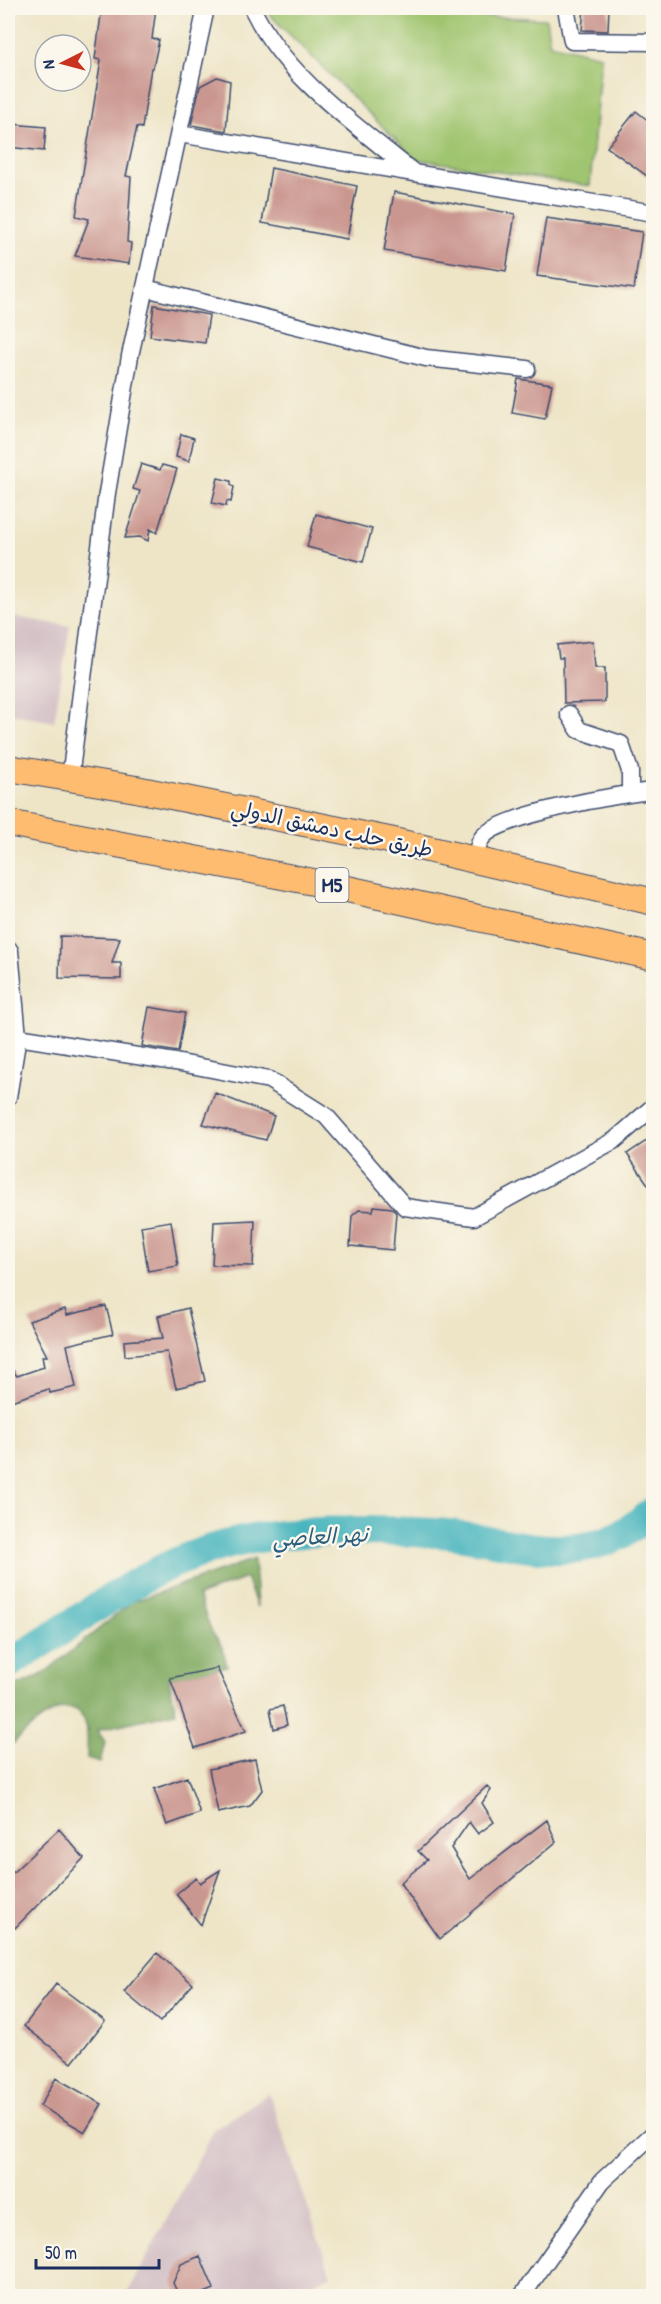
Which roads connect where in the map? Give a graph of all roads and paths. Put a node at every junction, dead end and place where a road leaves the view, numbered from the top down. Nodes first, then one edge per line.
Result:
1 (206, 8) edge
2 (242, 8) edge
3 (566, 8) edge
4 (254, 14) edge
5 (654, 42) edge
6 (179, 134) junction
7 (414, 173) junction
8 (654, 213) edge
9 (145, 288) junction
10 (527, 369) dead end
11 (569, 714) dead end
12 (8, 768) edge
13 (70, 778) junction
14 (654, 791) edge
15 (630, 793) junction
16 (8, 823) edge
17 (475, 860) junction
18 (654, 902) edge
19 (8, 948) edge
20 (654, 957) edge
21 (18, 1037) junction
22 (8, 1097) edge
23 (654, 1106) edge
24 (654, 2133) edge
25 (522, 2296) edge

1 - 6 street
2 - 4 street
3 - 5 street
4 - 7 street
6 - 7 street
6 - 9 street
7 - 8 street
9 - 10 street
9 - 13 street
11 - 15 street
12 - 13 highway, طريق حلب دمشق الدولي
13 - 17 highway, طريق حلب دمشق الدولي
14 - 15 street
15 - 17 street
16 - 20 highway, M5
17 - 18 highway, طريق حلب دمشق الدولي
19 - 21 street
21 - 22 street
21 - 23 street
24 - 25 street

